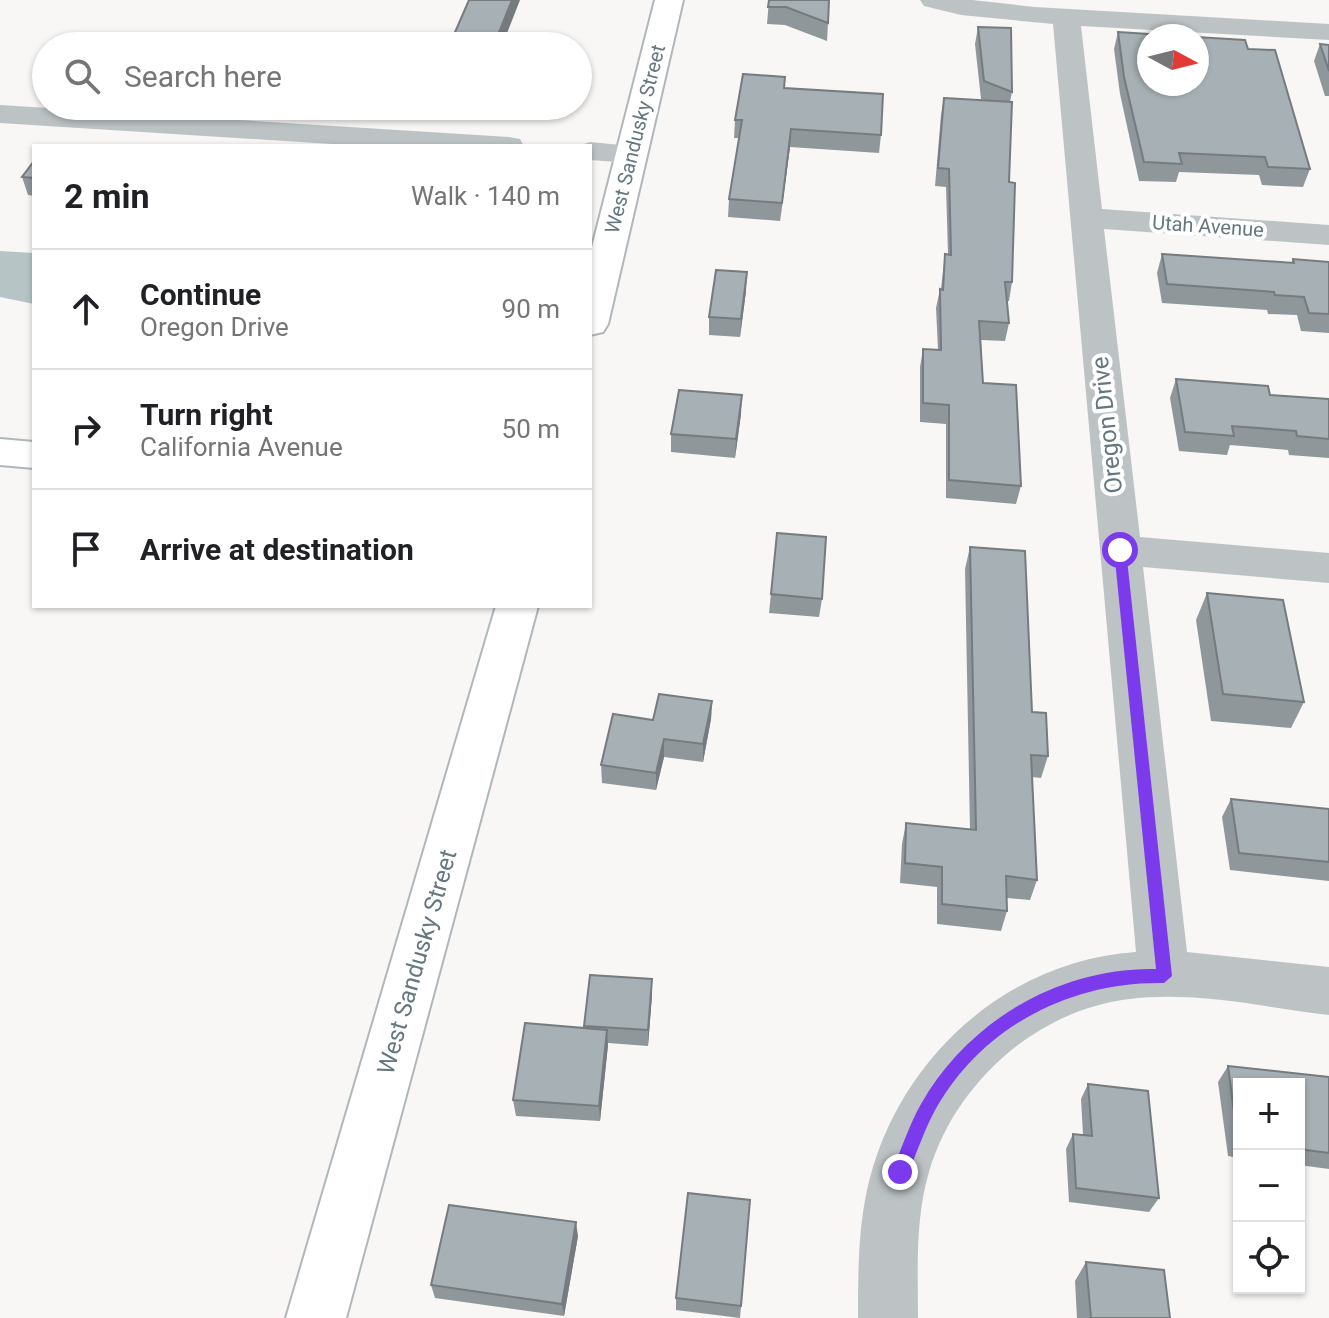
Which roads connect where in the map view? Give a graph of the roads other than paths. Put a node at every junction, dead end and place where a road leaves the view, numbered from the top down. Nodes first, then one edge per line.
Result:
1 (669, 0) edge
2 (934, 0) edge
3 (1066, 17) junction
4 (1329, 32) edge
5 (0, 114) edge
6 (32, 116) edge
7 (95, 120) edge
8 (477, 144) edge
9 (592, 151) edge
10 (631, 154) junction
11 (1086, 218) junction
12 (1329, 235) edge
13 (592, 316) edge
14 (0, 452) edge
15 (32, 455) edge
16 (1120, 550) junction
17 (1329, 568) edge
18 (516, 608) edge
19 (1164, 976) junction
20 (1329, 991) edge
21 (316, 1318) edge
22 (888, 1318) edge

1 - 10 street, West Sandusky Street
2 - 3 street
3 - 4 street
3 - 11 street, Oregon Drive
5 - 6 street
7 - 8 street
9 - 10 street
10 - 13 street, West Sandusky Street
11 - 12 street, Utah Avenue
11 - 16 street, Oregon Drive
14 - 15 street
16 - 17 street
16 - 19 street, Oregon Drive
18 - 21 street, West Sandusky Street
19 - 20 street
19 - 22 street

